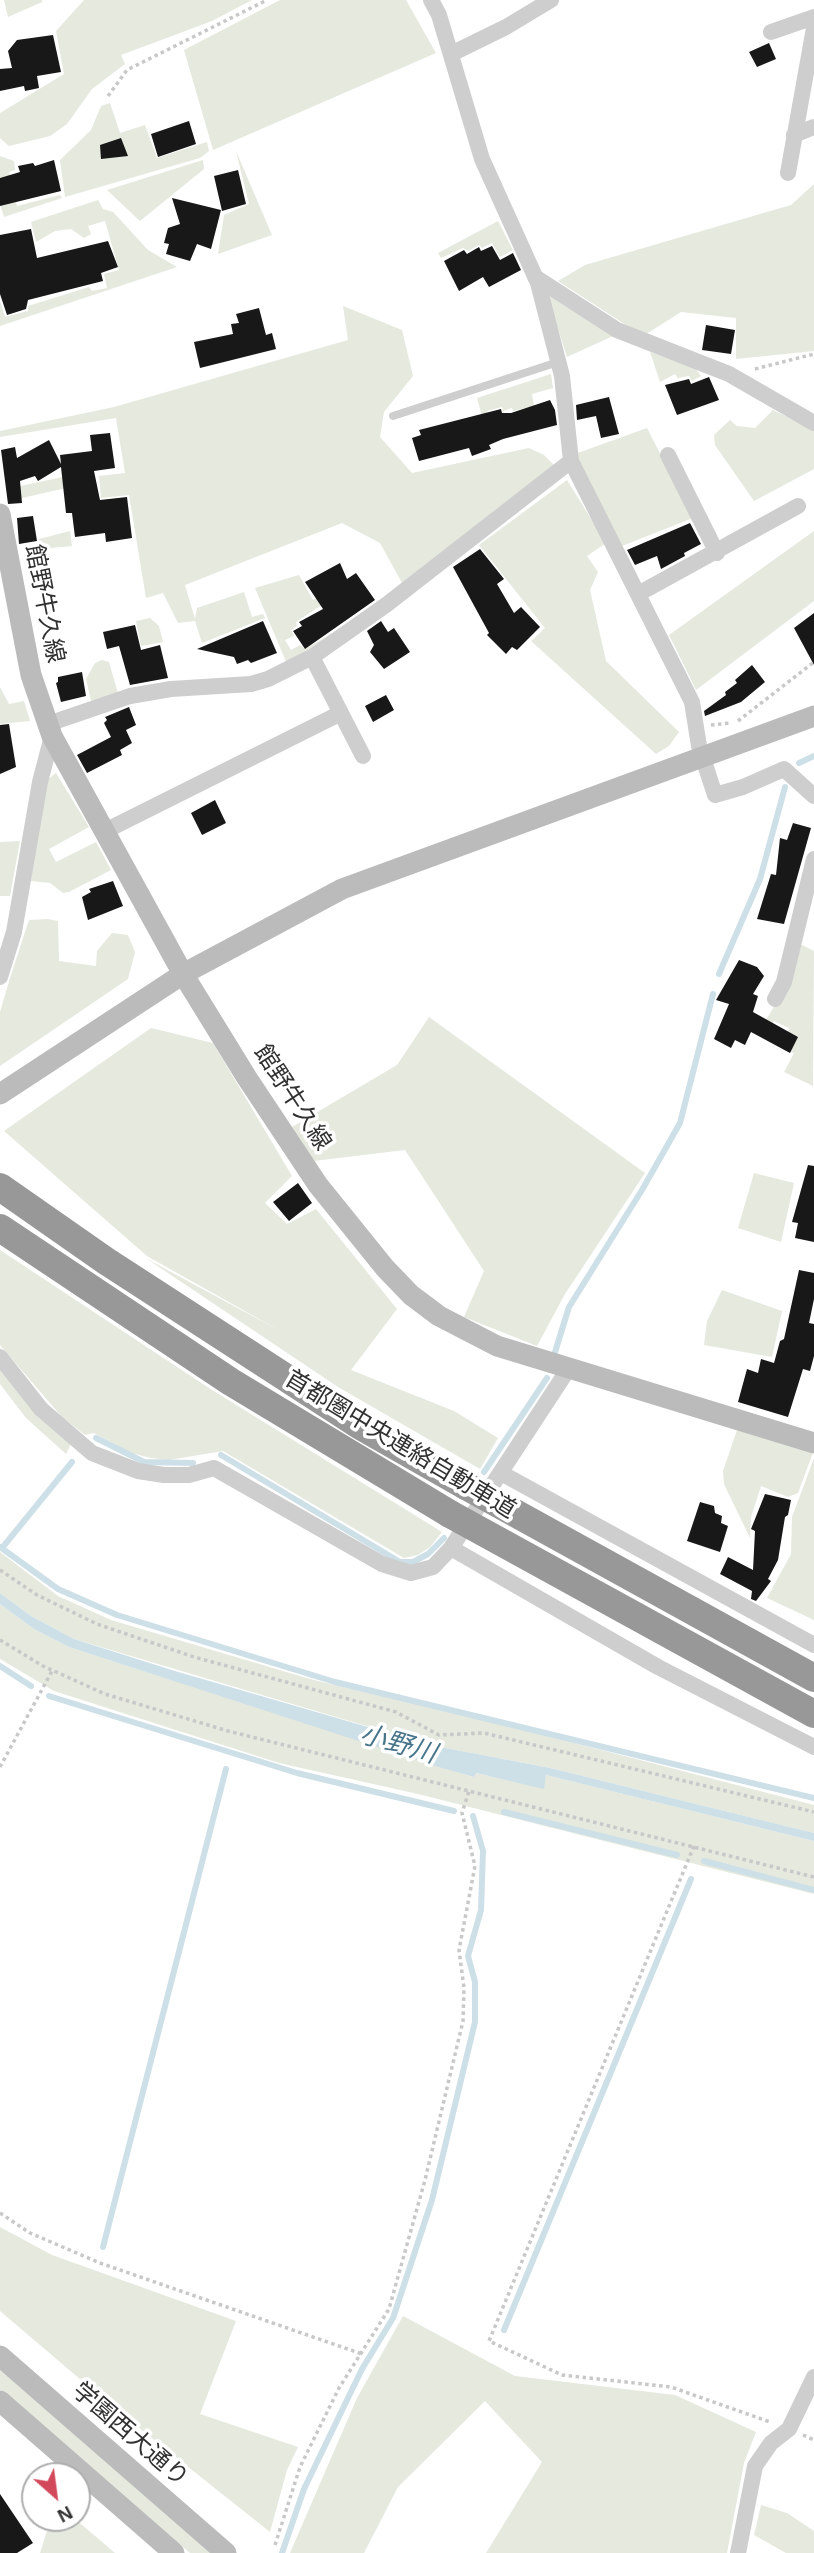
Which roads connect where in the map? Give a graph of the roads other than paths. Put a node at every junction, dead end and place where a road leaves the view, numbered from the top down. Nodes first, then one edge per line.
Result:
1 (431, 0) edge
2 (551, 0) edge
3 (814, 17) edge
4 (814, 28) edge
5 (771, 32) dead end
6 (451, 54) junction
7 (814, 127) edge
8 (794, 135) junction
9 (788, 173) dead end
10 (535, 277) junction
11 (558, 362) junction
12 (393, 416) dead end
13 (814, 423) edge
14 (668, 455) dead end
15 (571, 461) junction
16 (797, 506) dead end
17 (0, 514) edge
18 (717, 553) junction
19 (638, 594) junction
20 (312, 657) junction
21 (341, 713) junction
22 (814, 716) edge
23 (50, 730) junction
24 (363, 756) dead end
25 (704, 759) junction
26 (814, 796) edge
27 (105, 831) junction
28 (814, 859) edge
29 (183, 974) junction
30 (0, 977) edge
31 (775, 999) dead end
32 (0, 1094) edge
33 (0, 1187) edge
34 (0, 1228) edge
35 (0, 1357) edge
36 (569, 1368) junction
37 (814, 1443) edge
38 (501, 1474) junction
39 (451, 1548) junction
40 (814, 1645) edge
41 (814, 1678) edge
42 (814, 1714) edge
43 (814, 1747) edge
44 (0, 2356) edge
45 (814, 2377) edge
46 (0, 2401) edge
47 (174, 2553) edge
48 (226, 2553) edge
49 (738, 2553) edge

1 - 6 street
2 - 6 street
3 - 5 street
4 - 8 street
6 - 10 street
7 - 8 street
8 - 9 street
10 - 11 street
10 - 13 street
11 - 12 lane
11 - 15 street
14 - 18 street
15 - 19 street
15 - 20 street
16 - 18 street
17 - 23 main road, 館野牛久線
18 - 19 street
19 - 25 street
20 - 21 street
20 - 23 street
21 - 24 street
21 - 27 street
22 - 25 main road
23 - 27 main road, 館野牛久線
23 - 30 street
25 - 26 street
25 - 29 main road
27 - 29 main road, 館野牛久線
28 - 31 street
29 - 32 main road
29 - 36 main road, 館野牛久線
33 - 41 highway, 首都圏中央連絡自動車道, bridge
34 - 42 highway, 首都圏中央連絡自動車道, bridge
35 - 39 street
36 - 37 main road, 館野牛久線
36 - 38 street
38 - 39 street
38 - 40 street
39 - 43 street
44 - 48 main road, 学園西大通り
45 - 49 street
46 - 47 main road

